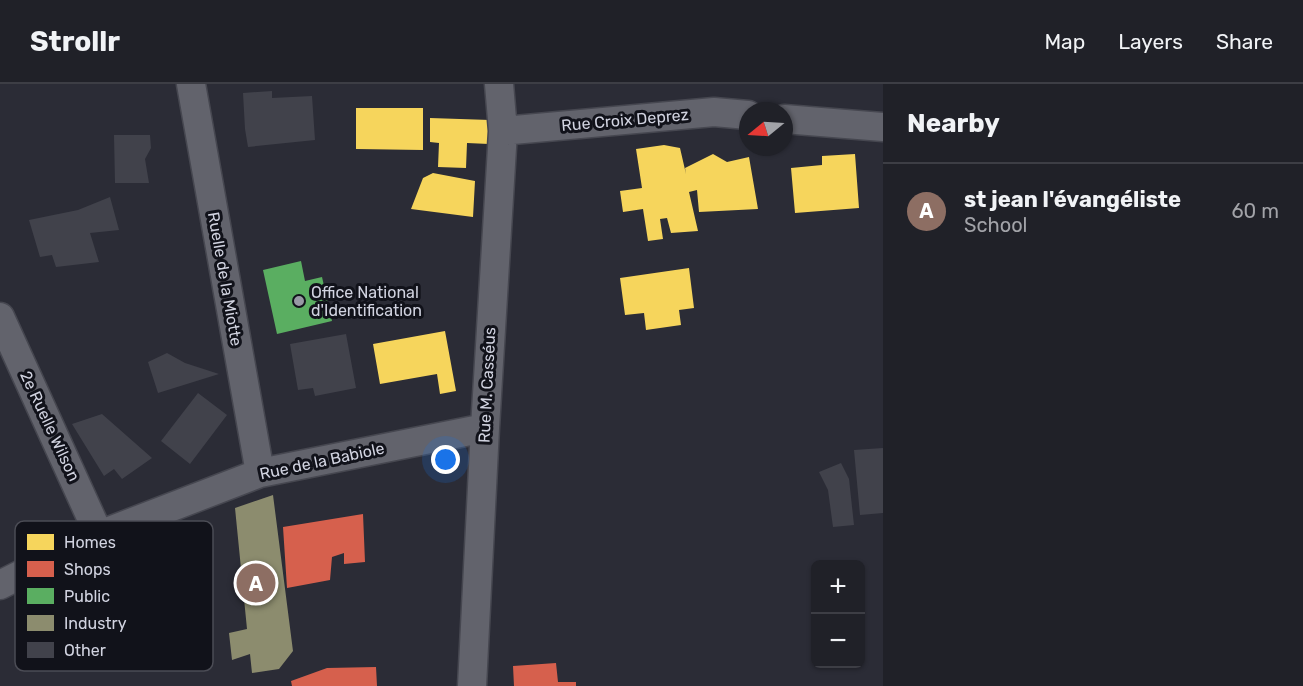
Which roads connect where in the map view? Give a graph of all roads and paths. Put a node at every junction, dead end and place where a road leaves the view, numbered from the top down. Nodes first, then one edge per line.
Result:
1 (191, 84) edge
2 (499, 84) edge
3 (739, 115) edge
4 (793, 120) edge
5 (883, 127) edge
6 (503, 132) junction
7 (0, 317) edge
8 (485, 428) junction
9 (260, 473) junction
10 (93, 521) edge
11 (135, 521) edge
12 (15, 577) edge
13 (0, 585) edge
14 (472, 686) edge

1 - 9 street, Ruelle de la Miotte
2 - 6 street, Rue M. Casséus
3 - 6 street, Rue Croix Deprez
4 - 5 street
6 - 8 street, Rue M. Casséus
7 - 10 street, 2e Ruelle Wilson
8 - 9 street, Rue de la Babiole
8 - 14 street, Rue M. Casséus
9 - 11 street, Rue de la Babiole
12 - 13 street, Rue de la Babiole

